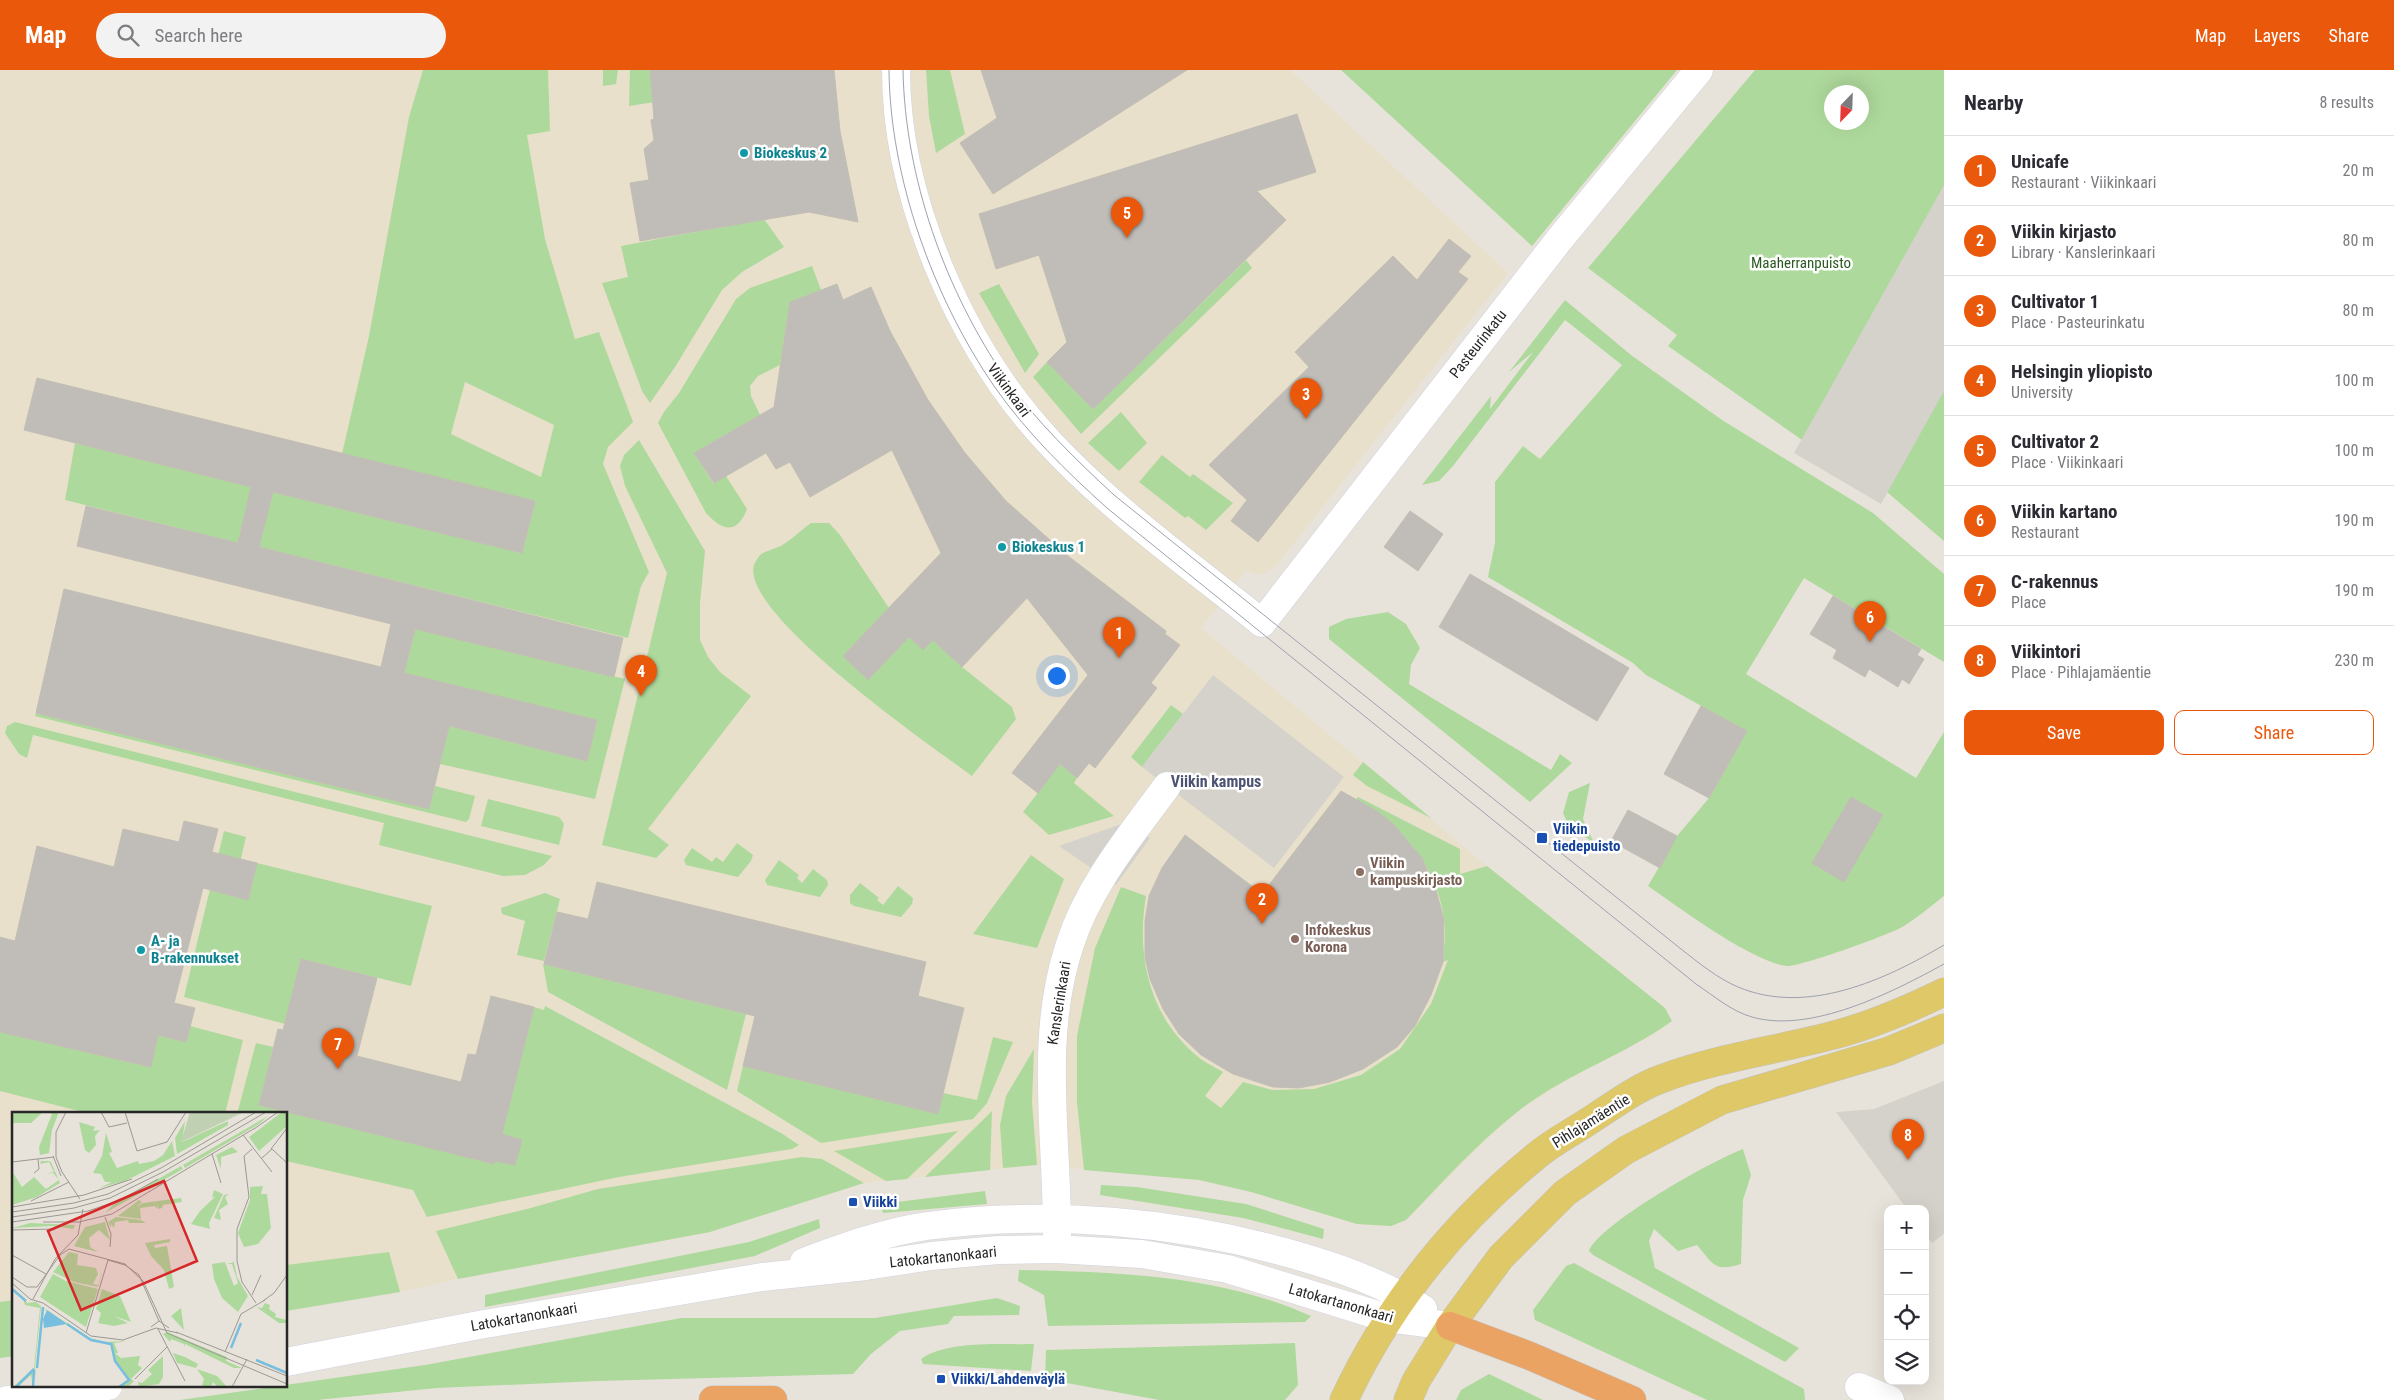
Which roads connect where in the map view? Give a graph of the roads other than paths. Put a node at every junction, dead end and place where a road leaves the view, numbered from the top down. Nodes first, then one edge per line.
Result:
1 (896, 70) edge
2 (1699, 70) edge
3 (1262, 622) joint
4 (1167, 786) dead end
5 (1944, 992) edge
6 (1944, 1028) edge
7 (1057, 1219) junction
8 (1056, 1249) junction
9 (762, 1277) junction
10 (1403, 1296) junction
11 (1387, 1318) junction
12 (1450, 1326) junction
13 (288, 1362) edge
14 (1859, 1387) dead end
15 (94, 1388) edge
16 (7, 1400) edge
17 (713, 1400) edge
18 (773, 1400) edge
19 (1344, 1400) edge
20 (1408, 1400) edge
21 (1632, 1400) edge
22 (1890, 1400) edge

1 - 3 street, Viikinkaari
2 - 3 street, Pasteurinkatu
4 - 7 street, Kanslerinkaari
5 - 10 main road, Pihlajamäentie
6 - 12 main road
7 - 8 street, Kanslerinkaari
7 - 9 street, Latokartanonkaari
7 - 10 street, Latokartanonkaari
8 - 9 street, Latokartanonkaari
8 - 11 street, Latokartanonkaari
9 - 13 street, Latokartanonkaari
10 - 11 main road, Pihlajamäentie
10 - 12 street, Latokartanonkaari
11 - 12 street, Latokartanonkaari
11 - 19 main road, Pihlajamäentie
12 - 20 main road
12 - 21 highway
14 - 22 street
15 - 16 street
17 - 18 highway

